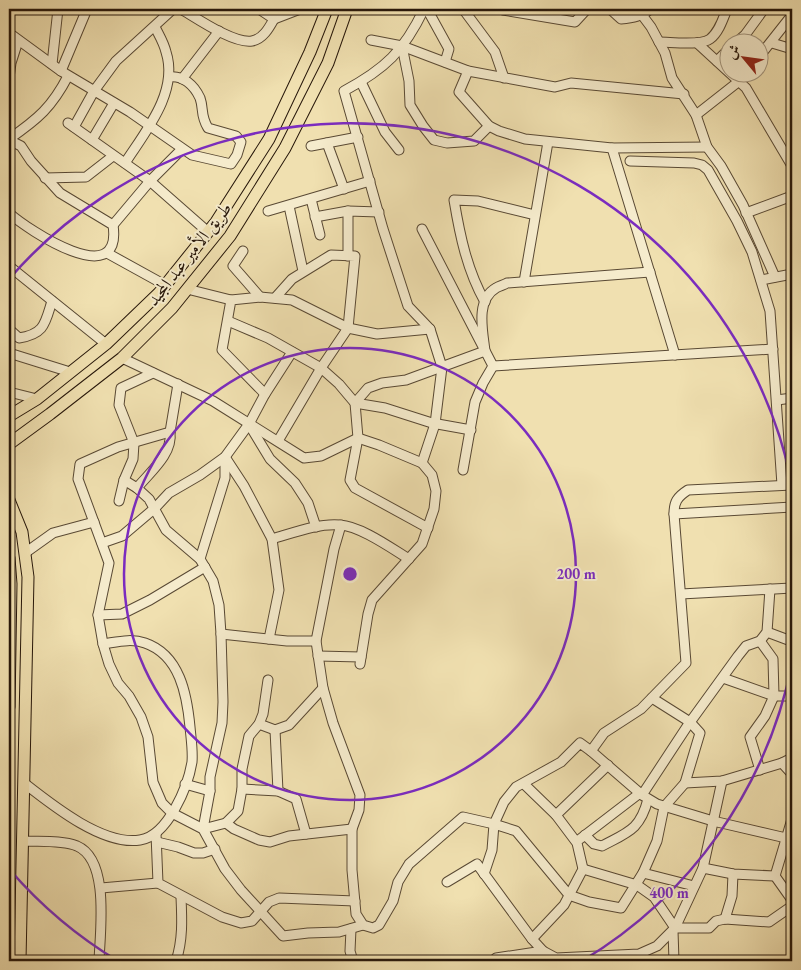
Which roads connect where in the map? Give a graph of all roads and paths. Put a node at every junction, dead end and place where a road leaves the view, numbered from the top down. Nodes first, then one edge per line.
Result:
1 (58, 9) edge
2 (87, 9) edge
3 (174, 9) edge
4 (182, 9) edge
5 (259, 9) edge
6 (300, 9) edge
7 (327, 9) edge
8 (347, 9) edge
9 (426, 9) edge
10 (463, 9) edge
11 (587, 9) edge
12 (610, 9) edge
13 (651, 9) edge
14 (727, 9) edge
15 (764, 9) edge
16 (503, 10) edge
17 (642, 15) junction
18 (792, 15) edge
19 (274, 19) junction
20 (155, 27) junction
21 (219, 31) junction
22 (747, 32) edge
23 (9, 33) edge
24 (371, 40) dead end
25 (18, 41) junction
26 (659, 42) junction
27 (697, 42) junction
28 (772, 43) junction
29 (402, 46) junction
30 (768, 47) edge
31 (792, 49) edge
32 (717, 61) edge
33 (445, 62) junction
34 (52, 64) junction
35 (468, 71) junction
36 (64, 73) junction
37 (169, 77) junction
38 (9, 78) edge
39 (504, 78) junction
40 (182, 79) junction
41 (361, 82) junction
42 (738, 82) joint
43 (94, 91) junction
44 (684, 94) junction
45 (114, 103) junction
46 (696, 115) junction
47 (150, 125) junction
48 (489, 126) junction
49 (358, 138) junction
50 (9, 139) edge
51 (92, 140) junction
52 (548, 142) junction
53 (327, 143) junction
54 (311, 146) dead end
55 (707, 147) junction
56 (612, 148) junction
57 (182, 149) junction
58 (399, 150) dead end
59 (113, 156) junction
60 (630, 161) dead end
61 (124, 164) junction
62 (792, 166) edge
63 (45, 178) junction
64 (150, 181) junction
65 (370, 181) junction
66 (344, 189) junction
67 (792, 196) edge
68 (311, 199) junction
69 (289, 206) junction
70 (268, 211) dead end
71 (348, 211) junction
72 (379, 212) junction
73 (9, 213) edge
74 (746, 213) junction
75 (535, 215) junction
76 (315, 217) junction
77 (113, 225) junction
78 (422, 229) dead end
79 (208, 232) junction
80 (320, 234) dead end
81 (243, 251) dead end
82 (106, 253) junction
83 (348, 256) junction
84 (9, 266) edge
85 (303, 271) junction
86 (650, 272) junction
87 (792, 274) edge
88 (775, 277) junction
89 (761, 280) junction
90 (524, 282) junction
91 (165, 285) junction
92 (187, 289) junction
93 (260, 297) junction
94 (275, 298) junction
95 (231, 300) junction
96 (52, 301) junction
97 (485, 302) junction
98 (228, 321) junction
99 (348, 328) junction
100 (430, 329) junction
101 (9, 330) edge
102 (106, 344) junction
103 (773, 349) junction
104 (485, 351) junction
105 (292, 352) junction
106 (9, 353) edge
107 (676, 355) junction
108 (122, 358) junction
109 (493, 366) junction
110 (442, 367) junction
111 (321, 368) junction
112 (70, 372) junction
113 (153, 373) junction
114 (178, 384) junction
115 (9, 392) edge
116 (265, 394) junction
117 (792, 398) edge
118 (37, 399) junction
119 (776, 400) junction
120 (355, 403) junction
121 (9, 416) edge
122 (249, 424) junction
123 (434, 424) junction
124 (471, 430) junction
125 (170, 432) junction
126 (358, 438) junction
127 (278, 442) junction
128 (134, 443) junction
129 (9, 444) edge
130 (225, 457) junction
131 (422, 463) junction
132 (463, 470) dead end
133 (124, 480) junction
134 (782, 485) junction
135 (792, 485) edge
136 (137, 488) junction
137 (9, 500) edge
138 (119, 501) dead end
139 (792, 507) edge
140 (155, 508) junction
141 (674, 514) junction
142 (94, 522) junction
143 (341, 525) junction
144 (316, 527) junction
145 (428, 528) junction
146 (272, 539) junction
147 (102, 543) junction
148 (25, 554) junction
149 (9, 558) edge
150 (409, 559) junction
151 (203, 563) junction
152 (10, 584) edge
153 (792, 588) edge
154 (770, 589) junction
155 (681, 594) junction
156 (98, 615) junction
157 (767, 632) junction
158 (221, 634) junction
159 (269, 639) junction
160 (316, 641) junction
161 (760, 641) junction
162 (792, 642) edge
163 (103, 644) junction
164 (318, 656) junction
165 (723, 678) junction
166 (268, 680) dead end
167 (323, 688) junction
168 (774, 696) junction
169 (792, 696) edge
170 (652, 698) junction
171 (9, 707) edge
172 (690, 722) junction
173 (259, 724) junction
174 (275, 730) junction
175 (591, 751) junction
176 (792, 758) edge
177 (782, 763) junction
178 (608, 765) junction
179 (760, 770) junction
180 (792, 774) edge
181 (722, 781) junction
182 (24, 783) junction
183 (685, 783) junction
184 (185, 784) junction
185 (524, 784) junction
186 (242, 789) junction
187 (210, 791) junction
188 (278, 791) junction
189 (643, 795) junction
190 (664, 807) junction
191 (172, 813) junction
192 (556, 815) junction
193 (792, 820) edge
194 (713, 821) junction
195 (226, 823) junction
196 (494, 824) junction
197 (203, 829) junction
198 (352, 829) junction
199 (306, 834) junction
200 (585, 835) junction
201 (157, 838) junction
202 (786, 838) junction
203 (23, 841) junction
204 (576, 842) junction
205 (214, 849) junction
206 (702, 868) junction
207 (583, 869) junction
208 (643, 873) junction
209 (484, 874) junction
210 (733, 874) junction
211 (775, 876) junction
212 (447, 882) dead end
213 (158, 884) junction
214 (637, 885) junction
215 (694, 886) junction
216 (101, 888) junction
217 (569, 895) junction
218 (181, 897) junction
219 (792, 900) edge
220 (354, 901) junction
221 (792, 906) edge
222 (261, 911) junction
223 (782, 913) junction
224 (792, 915) edge
225 (725, 919) junction
226 (363, 925) junction
227 (351, 929) junction
228 (674, 929) junction
229 (532, 939) junction
230 (543, 951) junction
231 (20, 961) edge
232 (99, 961) edge
233 (176, 961) edge
234 (352, 961) edge
235 (494, 961) edge
236 (674, 961) edge

1 - 34 street
2 - 36 street
3 - 20 street
4 - 21 street
5 - 19 street
6 - 19 street
7 - 79 main road, طريق الأمير عبد المجيد
8 - 92 main road, طريق الأمير عبد المجيد
9 - 29 street
9 - 33 street
10 - 39 street
11 - 16 street
12 - 17 street
13 - 17 street
14 - 27 street
15 - 22 street
17 - 26 street
18 - 28 street
19 - 21 street
20 - 37 street
20 - 43 street
21 - 40 street
23 - 25 street
24 - 29 street
25 - 34 street
25 - 38 street
26 - 27 street
26 - 44 street
27 - 32 street
28 - 30 street
28 - 31 street
29 - 33 street
29 - 41 street
29 - 48 street
33 - 35 street
34 - 36 street
35 - 39 street
35 - 48 street
36 - 43 street
36 - 50 street
37 - 40 street
37 - 47 street
39 - 44 street
40 - 57 street
41 - 49 street
41 - 58 street
42 - 46 street
42 - 62 street
43 - 45 street
43 - 51 street
44 - 46 street
45 - 47 street
45 - 51 street
46 - 55 street
47 - 57 street
47 - 61 street
48 - 52 street
49 - 53 street
49 - 65 street
50 - 63 street
51 - 59 street
52 - 56 street
52 - 75 street
53 - 54 street
53 - 66 street
55 - 56 street
55 - 74 street
56 - 86 street
57 - 64 street
59 - 61 street
59 - 63 street
60 - 89 street
61 - 64 street
63 - 77 street
64 - 77 street
64 - 79 street
65 - 66 street
65 - 72 street
66 - 68 street
67 - 74 street
68 - 69 street
68 - 76 street
69 - 70 street
69 - 85 street
71 - 72 street
71 - 76 street
71 - 83 street
72 - 100 street
73 - 82 street
74 - 88 street
75 - 90 street
75 - 97 street
76 - 80 street
77 - 82 street
78 - 104 street
79 - 91 main road, طريق الأمير عبد المجيد
81 - 93 street
82 - 91 street
83 - 85 street
83 - 99 street
84 - 96 street
85 - 94 street
86 - 90 street
86 - 107 street
87 - 88 street
88 - 89 street
89 - 103 street
90 - 97 street
91 - 102 main road, طريق الأمير عبد المجيد
92 - 95 street
92 - 108 main road, طريق الأمير عبد المجيد
93 - 94 street
93 - 95 street
94 - 99 street
95 - 98 street
96 - 101 street
96 - 102 street
97 - 104 street
98 - 105 street
98 - 116 street
99 - 100 street
99 - 111 street
100 - 110 street
102 - 112 main road, طريق الأمير عبد المجيد
103 - 107 street
103 - 119 street
104 - 109 street
104 - 110 street
105 - 111 street
105 - 116 street
106 - 112 street
107 - 109 street
108 - 113 street
108 - 129 main road, طريق الأمير عبد المجيد
109 - 124 street
110 - 120 street
110 - 123 street
111 - 120 street
111 - 127 street
112 - 118 main road, طريق الأمير عبد المجيد
113 - 114 street
113 - 128 street
114 - 122 street
114 - 125 street
115 - 118 street
116 - 122 street
117 - 119 street
118 - 121 main road, طريق الأمير عبد المجيد
119 - 134 street
120 - 123 street
120 - 126 street
122 - 127 street
122 - 130 street
122 - 144 street
123 - 124 street
123 - 131 street
124 - 132 street
125 - 128 street
125 - 136 street
126 - 127 street
126 - 131 street
126 - 145 street
128 - 133 street
128 - 142 street
130 - 140 street
130 - 146 street
130 - 151 street
131 - 145 street
133 - 136 street
133 - 138 street
134 - 135 street
134 - 141 street
136 - 140 street
137 - 148 main road
139 - 141 street
140 - 147 street
140 - 151 street
141 - 155 street
142 - 147 street
142 - 148 street
143 - 144 street
143 - 150 street
143 - 160 street
144 - 146 street
145 - 150 street
146 - 159 street
147 - 156 street
148 - 182 main road
149 - 152 main road
150 - 164 street
151 - 156 street
151 - 158 street
152 - 171 main road
153 - 154 street
154 - 155 street
154 - 157 street
155 - 170 street
156 - 163 street
157 - 161 street
157 - 162 street
158 - 159 street
158 - 187 street
159 - 160 street
160 - 164 street
161 - 165 street
161 - 168 street
163 - 184 street
163 - 191 street
164 - 167 street
165 - 168 street
165 - 172 street
166 - 173 street
167 - 174 street
167 - 198 street
168 - 169 street
168 - 179 street
170 - 172 street
170 - 175 street
172 - 183 street
172 - 189 street
173 - 174 street
173 - 186 street
174 - 188 street
175 - 178 street
175 - 185 street
176 - 177 street
177 - 179 street
177 - 180 street
178 - 189 street
178 - 192 street
179 - 181 street
181 - 183 street
181 - 194 street
182 - 201 street
182 - 203 main road
183 - 190 street
184 - 187 street
184 - 191 street
185 - 192 street
185 - 196 street
186 - 188 street
186 - 195 street
187 - 197 street
188 - 199 street
189 - 190 street
189 - 200 street
189 - 200 street
190 - 194 street
190 - 208 street
191 - 197 street
191 - 201 street
192 - 204 street
193 - 202 street
194 - 202 street
194 - 206 street
195 - 197 street
195 - 199 street
196 - 209 street
196 - 217 street
196 - 226 street
197 - 205 street
198 - 199 street
198 - 220 street
200 - 204 street
201 - 205 street
201 - 213 street
202 - 211 street
203 - 216 street
203 - 231 main road
204 - 207 street
205 - 222 street
206 - 210 street
206 - 215 street
207 - 214 street
207 - 217 street
208 - 214 street
208 - 215 street
209 - 212 street
209 - 229 street
210 - 211 street
210 - 225 street
211 - 219 street
213 - 216 street
213 - 218 street
214 - 217 street
214 - 228 street
215 - 228 street
216 - 232 street
217 - 229 street
218 - 222 street
218 - 233 street
220 - 222 street
220 - 226 street
221 - 223 street
222 - 227 street
223 - 224 street
223 - 225 street
225 - 228 street
226 - 227 street
227 - 234 street
228 - 230 street
228 - 236 street
229 - 230 street
230 - 235 street

